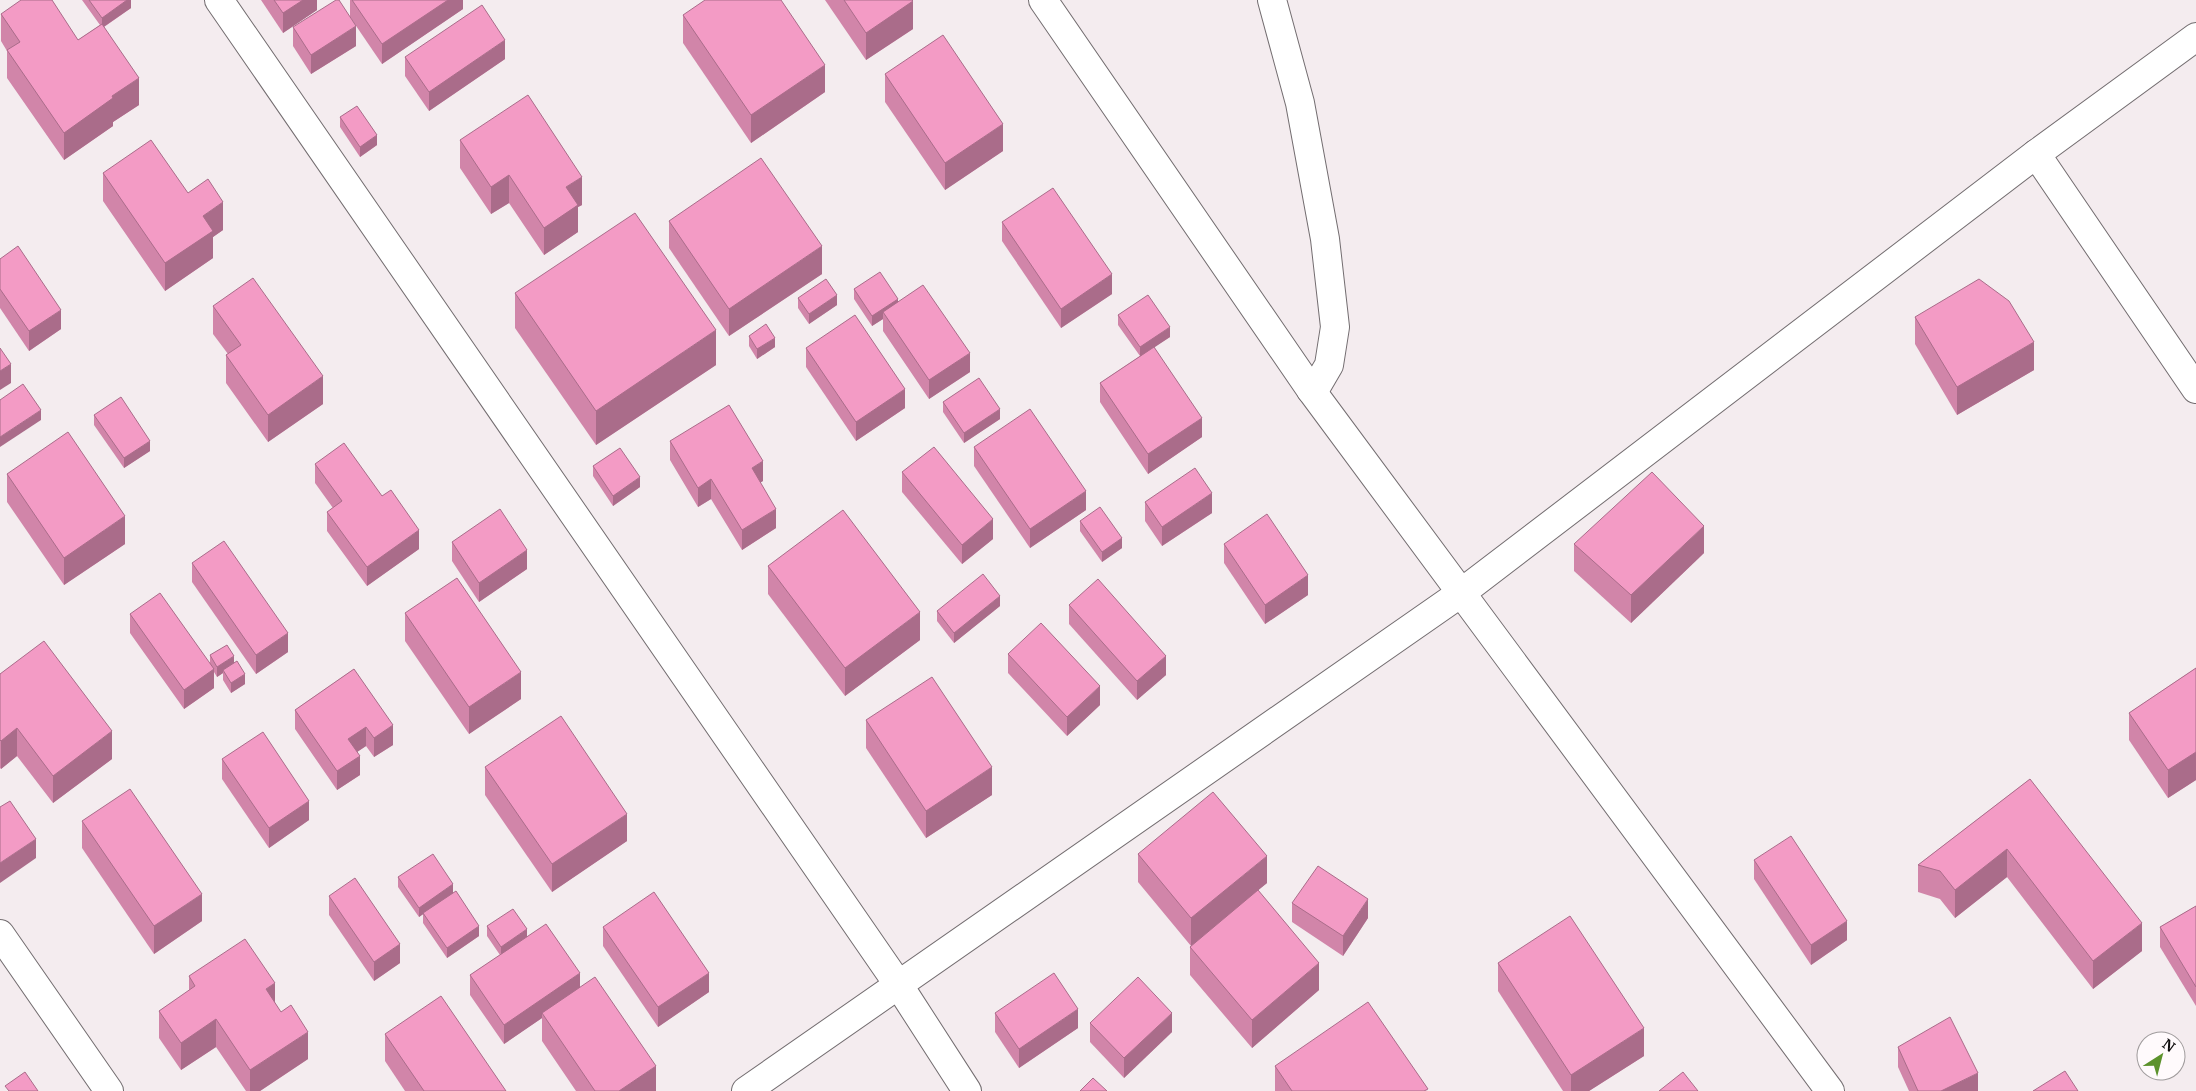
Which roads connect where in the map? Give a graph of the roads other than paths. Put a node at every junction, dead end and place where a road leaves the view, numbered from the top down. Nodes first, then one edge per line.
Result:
1 (219, 0) edge
2 (1043, 0) edge
3 (1272, 0) edge
4 (2196, 37) edge
5 (2036, 154) junction
6 (2196, 389) edge
7 (1311, 390) junction
8 (1461, 593) junction
9 (0, 934) edge
10 (898, 984) junction
11 (109, 1091) edge
12 (746, 1091) edge
13 (967, 1091) edge
14 (1830, 1091) edge

1 - 10 street
2 - 7 street
3 - 7 street
4 - 5 street
5 - 6 street
5 - 8 street
7 - 8 street
8 - 10 street
8 - 14 street
9 - 11 street
10 - 12 street
10 - 13 street

